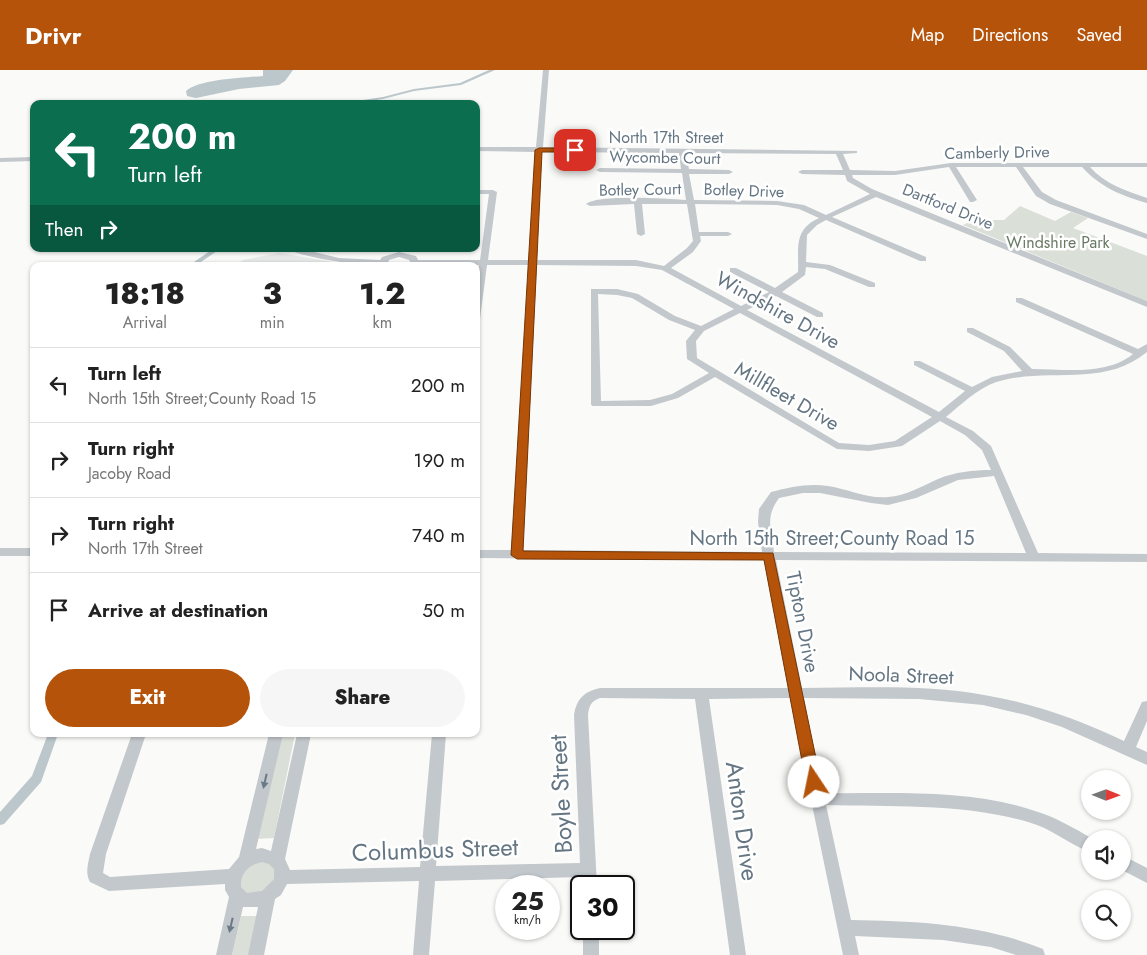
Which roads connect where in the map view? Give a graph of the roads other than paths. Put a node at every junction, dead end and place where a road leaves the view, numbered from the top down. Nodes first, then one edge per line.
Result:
1 (546, 70) edge
2 (480, 150) edge
3 (539, 150) junction
4 (682, 151) junction
5 (840, 152) junction
6 (855, 152) dead end
7 (30, 159) edge
8 (0, 160) edge
9 (951, 165) junction
10 (1018, 165) junction
11 (1084, 165) junction
12 (1147, 165) edge
13 (600, 170) dead end
14 (686, 171) junction
15 (729, 172) dead end
16 (802, 172) dead end
17 (847, 172) junction
18 (480, 192) edge
19 (876, 194) junction
20 (973, 200) dead end
21 (638, 201) junction
22 (1147, 201) edge
23 (691, 202) junction
24 (590, 204) dead end
25 (824, 218) junction
26 (641, 234) dead end
27 (696, 234) junction
28 (728, 234) dead end
29 (1147, 237) edge
30 (306, 252) edge
31 (393, 252) edge
32 (412, 258) edge
33 (923, 258) dead end
34 (360, 262) edge
35 (384, 262) edge
36 (484, 262) junction
37 (532, 263) junction
38 (802, 264) junction
39 (665, 269) junction
40 (733, 270) dead end
41 (872, 285) dead end
42 (480, 290) edge
43 (776, 292) junction
44 (1019, 300) dead end
45 (1147, 304) edge
46 (741, 310) junction
47 (820, 315) dead end
48 (701, 329) junction
49 (970, 330) dead end
50 (1143, 350) edge
51 (917, 363) dead end
52 (1029, 372) junction
53 (714, 374) junction
54 (972, 391) junction
55 (938, 418) junction
56 (998, 473) junction
57 (0, 552) edge
58 (30, 552) edge
59 (480, 554) edge
60 (517, 555) junction
61 (769, 556) junction
62 (1034, 558) junction
63 (1147, 558) edge
64 (701, 693) junction
65 (796, 693) junction
66 (584, 700) joint
67 (1147, 706) edge
68 (138, 737) edge
69 (275, 737) edge
70 (303, 737) edge
71 (439, 737) edge
72 (1128, 749) junction
73 (1147, 759) edge
74 (817, 799) junction
75 (1081, 841) edge
76 (246, 860) junction
77 (276, 860) junction
78 (1131, 867) edge
79 (589, 870) junction
80 (428, 872) junction
81 (589, 875) edge
82 (233, 876) junction
83 (1147, 876) edge
84 (282, 877) junction
85 (237, 896) junction
86 (268, 896) junction
87 (845, 928) junction
88 (591, 940) edge
89 (224, 955) edge
90 (256, 955) edge
91 (421, 955) edge
92 (592, 955) edge
93 (738, 955) edge
94 (851, 955) edge
95 (1037, 955) edge

1 - 3 street
2 - 3 street, North 17th Street
3 - 4 street, North 17th Street
3 - 37 street
4 - 5 street, North 17th Street
4 - 14 street
5 - 6 street, North 17th Street
5 - 17 street, Dartford Drive
7 - 8 street
9 - 10 street, Camberly Drive
9 - 17 street, Camberly Drive
9 - 20 street
10 - 11 street, Camberly Drive
10 - 29 street
11 - 12 street, Camberly Drive
11 - 22 street
13 - 14 street, Wycombe Court
14 - 15 street, Wycombe Court
14 - 23 street
16 - 17 street, Camberly Drive
17 - 19 street, Dartford Drive
18 - 36 street
19 - 25 street
19 - 45 street, Dartford Drive
21 - 23 street, Botley Court
21 - 24 street, Botley Court
21 - 26 street
23 - 25 street, Botley Drive
23 - 27 street
25 - 33 street, Botley Drive
25 - 38 street
27 - 28 street
27 - 39 street
30 - 34 street
31 - 32 street, Windshire Drive
31 - 35 street
32 - 36 street, Windshire Drive
36 - 37 street, Windshire Drive
36 - 42 street
37 - 39 street, Windshire Drive
37 - 60 street
38 - 41 street
38 - 43 street
39 - 46 street, Windshire Drive
40 - 43 street
43 - 46 street
43 - 47 street
44 - 50 street
46 - 48 street
46 - 55 street, Windshire Drive
48 - 53 street, Millfleet Drive
48 - 53 street
49 - 52 street
50 - 52 street, Millfleet Drive
51 - 54 street
52 - 54 street, Millfleet Drive
53 - 55 street, Millfleet Drive
54 - 55 street, Millfleet Drive
55 - 56 street, Windshire Drive
56 - 61 street, Tipton Drive
56 - 62 street, Windshire Drive
57 - 58 street
59 - 60 street, North 15th Street;County Road 15
60 - 61 street, North 15th Street;County Road 15
61 - 62 street, North 15th Street;County Road 15
61 - 65 street, Tipton Drive
62 - 63 street, North 15th Street;County Road 15
64 - 65 street, Noola Street
64 - 66 street, Noola Street
64 - 93 street, Anton Drive
65 - 72 street, Noola Street
65 - 74 street, Tipton Drive
66 - 79 street, Boyle Street
67 - 72 street
68 - 82 street
69 -> 76 street
70 - 77 street
71 - 80 street
72 - 73 street, Noola Street
74 - 75 street
74 - 87 street, Tipton Drive
76 - 77 street
76 - 82 street
77 - 84 street
78 - 83 street
79 - 80 street, Columbus Street
79 - 81 street, Boyle Street
80 - 84 street, Columbus Street
80 - 91 street
82 - 85 street
84 - 86 street
85 - 86 street
85 -> 89 street
86 - 90 street
87 - 94 street, Tipton Drive
87 - 95 street
88 - 92 street

